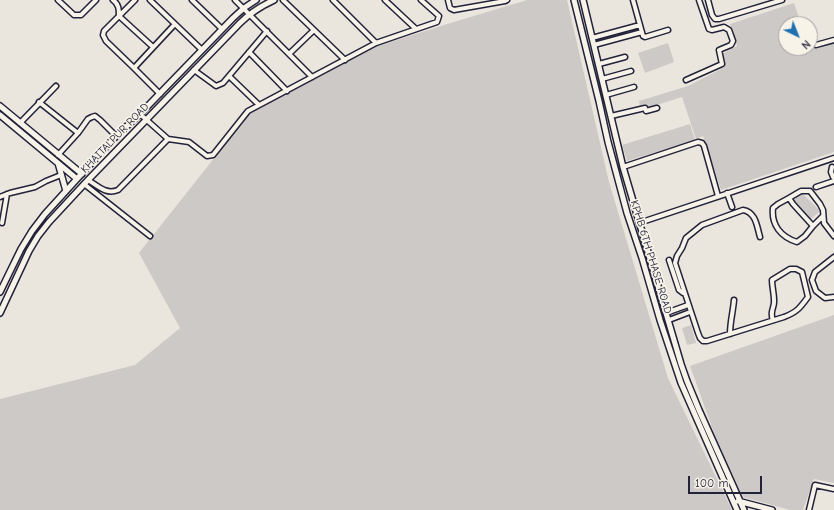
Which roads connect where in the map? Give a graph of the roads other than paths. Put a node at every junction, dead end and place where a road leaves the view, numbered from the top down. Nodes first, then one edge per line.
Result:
1 (58, 0) edge
2 (96, 0) edge
3 (113, 0) edge
4 (135, 0) edge
5 (150, 0) edge
6 (192, 0) edge
7 (235, 0) edge
8 (256, 0) edge
9 (274, 0) edge
10 (283, 0) edge
11 (333, 0) edge
12 (385, 0) edge
13 (421, 0) edge
14 (448, 0) edge
15 (507, 0) edge
16 (574, 0) edge
17 (583, 0) edge
18 (633, 0) edge
19 (699, 0) edge
20 (708, 0) edge
21 (782, 0) edge
22 (244, 8) junction
23 (250, 14) junction
24 (119, 16) junction
25 (175, 24) junction
26 (640, 25) junction
27 (222, 29) junction
28 (314, 30) junction
29 (416, 30) junction
30 (668, 30) dead end
31 (267, 31) junction
32 (642, 32) junction
33 (592, 38) junction
34 (834, 40) edge
35 (376, 43) junction
36 (818, 44) edge
37 (594, 45) junction
38 (153, 47) junction
39 (202, 50) junction
40 (249, 52) junction
41 (289, 54) junction
42 (625, 57) dead end
43 (345, 60) junction
44 (599, 64) junction
45 (134, 68) junction
46 (194, 70) junction
47 (631, 71) dead end
48 (229, 76) junction
49 (312, 77) junction
50 (602, 79) junction
51 (686, 80) dead end
52 (56, 86) dead end
53 (634, 87) dead end
54 (287, 90) junction
55 (160, 94) junction
56 (606, 95) junction
57 (40, 102) junction
58 (259, 105) junction
59 (0, 106) edge
60 (657, 108) dead end
61 (140, 114) junction
62 (0, 115) edge
63 (611, 116) junction
64 (146, 119) junction
65 (20, 124) junction
66 (78, 133) junction
67 (116, 136) junction
68 (168, 139) junction
69 (58, 155) junction
70 (832, 159) edge
71 (58, 162) junction
72 (623, 167) junction
73 (833, 169) edge
74 (82, 174) junction
75 (61, 175) junction
76 (834, 178) edge
77 (77, 179) junction
78 (88, 180) junction
79 (834, 181) edge
80 (84, 184) junction
81 (816, 187) dead end
82 (66, 191) junction
83 (727, 193) junction
84 (7, 194) junction
85 (718, 196) junction
86 (0, 197) edge
87 (789, 198) junction
88 (732, 207) dead end
89 (823, 216) junction
90 (2, 223) dead end
91 (639, 223) junction
92 (813, 226) junction
93 (150, 236) dead end
94 (834, 236) edge
95 (760, 237) dead end
96 (834, 257) edge
97 (669, 260) dead end
98 (0, 292) edge
99 (684, 293) junction
100 (834, 297) edge
101 (734, 300) dead end
102 (688, 305) junction
103 (666, 313) junction
104 (689, 313) junction
105 (0, 314) edge
106 (669, 320) junction
107 (774, 320) junction
108 (730, 334) junction
109 (678, 365) junction
110 (834, 489) edge
111 (733, 500) junction
112 (740, 501) junction
113 (737, 509) edge
114 (745, 510) edge
115 (772, 510) edge
116 (809, 510) edge

1 - 2 street
3 - 24 street
4 - 24 street
5 - 25 street
6 - 27 street
7 - 22 street
8 - 22 street, KHAITALPUR ROAD
9 - 23 street, KHAITALPUR ROAD
10 - 28 street
11 - 35 street
12 - 29 street
13 - 29 street
14 - 15 street
16 - 109 street, KPHB 6TH PHASE ROAD
17 - 33 street, KPHB 6TH PHASE ROAD
18 - 26 street
19 - 51 street
20 - 21 street
22 - 23 street
22 - 27 street, KHAITALPUR ROAD
23 - 31 street
23 - 46 street, KHAITALPUR ROAD
24 - 38 street
24 - 45 street
25 - 38 street
25 - 39 street
26 - 32 street
26 - 33 street
27 - 39 street, KHAITALPUR ROAD
28 - 41 street
28 - 43 street
29 - 35 street
30 - 32 street
31 - 40 street
31 - 41 street
32 - 37 street
33 - 37 street, KPHB 6TH PHASE ROAD
34 - 36 street
35 - 43 street
37 - 44 street, KPHB 6TH PHASE ROAD
38 - 45 street
39 - 55 street, KHAITALPUR ROAD
40 - 48 street
40 - 54 street
41 - 49 street
42 - 44 street
43 - 49 street
44 - 50 street, KPHB 6TH PHASE ROAD
45 - 55 street
46 - 48 street
46 - 64 street, KHAITALPUR ROAD
47 - 50 street
48 - 58 street
49 - 54 street
50 - 56 street, KPHB 6TH PHASE ROAD
52 - 57 street
53 - 56 street
54 - 58 street
55 - 61 street, KHAITALPUR ROAD
56 - 63 street, KPHB 6TH PHASE ROAD
57 - 65 street
57 - 66 street
58 - 68 street
59 - 65 street
60 - 63 street
61 - 64 street
61 - 67 street, KHAITALPUR ROAD
62 - 71 street
63 - 72 street, KPHB 6TH PHASE ROAD
64 - 68 street
64 - 78 street, KHAITALPUR ROAD
65 - 69 street
66 - 67 street
66 - 69 street
67 - 74 street, KHAITALPUR ROAD
68 - 78 street
69 - 74 street
70 - 73 street
70 - 83 street
71 - 75 street
71 - 77 street
72 - 85 street
72 - 91 street, KPHB 6TH PHASE ROAD
73 - 76 street
74 - 77 street, KHAITALPUR ROAD
75 - 82 street
75 - 84 street
77 - 82 street, KHAITALPUR ROAD
78 - 80 street, KHAITALPUR ROAD
79 - 81 street
80 - 93 street
80 - 105 street, KHAITALPUR ROAD
82 - 98 street, KHAITALPUR ROAD
83 - 85 street
83 - 88 street
84 - 86 street
84 - 90 street
85 - 91 street
87 - 89 street
87 - 92 street
87 - 92 street
89 - 92 street
89 - 94 street
91 - 103 street, KPHB 6TH PHASE ROAD
95 - 99 street
96 - 100 street
97 - 99 street
99 - 102 street
101 - 108 street
102 - 103 street
102 - 104 street
103 - 106 street, KPHB 6TH PHASE ROAD
104 - 106 street
104 - 108 street
106 - 109 street, KPHB 6TH PHASE ROAD
107 - 107 street
107 - 108 street
109 - 111 street, KPHB 6TH PHASE ROAD
109 - 112 street, KPHB 6TH PHASE ROAD
110 - 116 street
111 - 112 street
111 - 113 street, KPHB 6TH PHASE ROAD
112 - 114 street, KPHB 6TH PHASE ROAD
112 - 115 street
113 - 114 street

